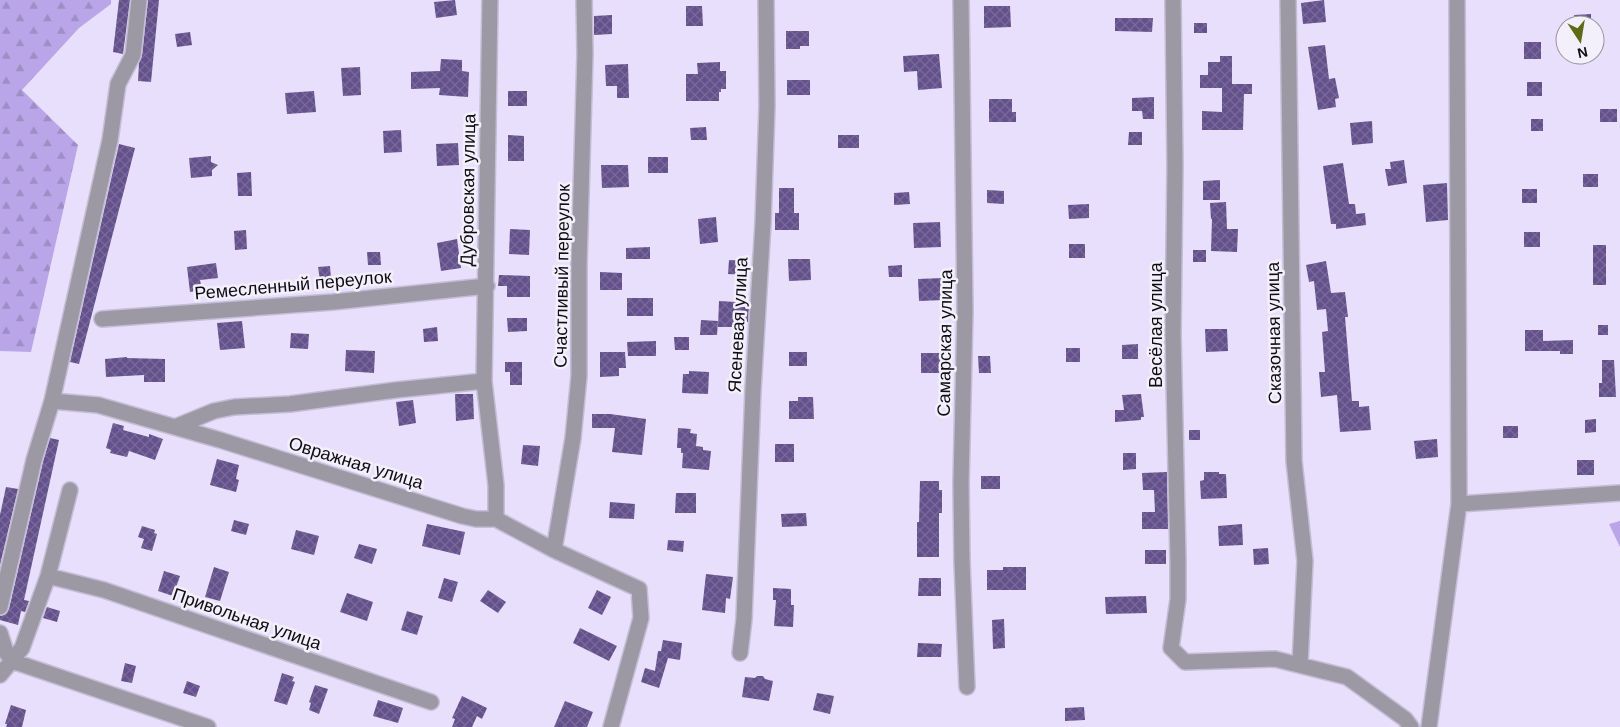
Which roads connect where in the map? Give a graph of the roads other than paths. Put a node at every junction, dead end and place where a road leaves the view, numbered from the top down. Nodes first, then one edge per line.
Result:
1 (139, 0) edge
2 (490, 0) edge
3 (584, 0) edge
4 (766, 0) edge
5 (961, 0) edge
6 (1173, 0) edge
7 (1288, 0) edge
8 (1458, 0) edge
9 (487, 286) junction
10 (102, 319) dead end
11 (484, 381) junction
12 (52, 401) junction
13 (175, 427) junction
14 (70, 490) dead end
15 (1620, 494) edge
16 (1459, 504) junction
17 (496, 519) junction
18 (554, 550) junction
19 (48, 576) junction
20 (0, 607) edge
21 (0, 633) edge
22 (740, 653) dead end
23 (12, 661) junction
24 (1300, 665) junction
25 (0, 675) edge
26 (967, 687) dead end
27 (431, 702) dead end
28 (208, 727) edge
29 (611, 727) edge
30 (1411, 727) edge
31 (1429, 727) edge

1 - 12 street
2 - 9 street, Дубровская улица
3 - 18 street, Счастливый переулок
4 - 22 street, Ясеневая улица
5 - 26 street, Самарская улица
6 - 24 street, Весёлая улица
7 - 24 street, Сказочная улица
8 - 16 street
9 - 10 street, Ремесленный переулок
9 - 11 street, Дубровская улица
11 - 13 street
11 - 17 street, Дубровская улица
12 - 13 street, Овражная улица
12 - 20 street
13 - 17 street, Овражная улица
14 - 19 street
15 - 16 street
16 - 31 street
17 - 18 street, Овражная улица
18 - 29 street, Овражная улица
19 - 23 street
19 - 27 street, Привольная улица
21 - 23 street
23 - 25 street
23 - 28 street
24 - 30 street

